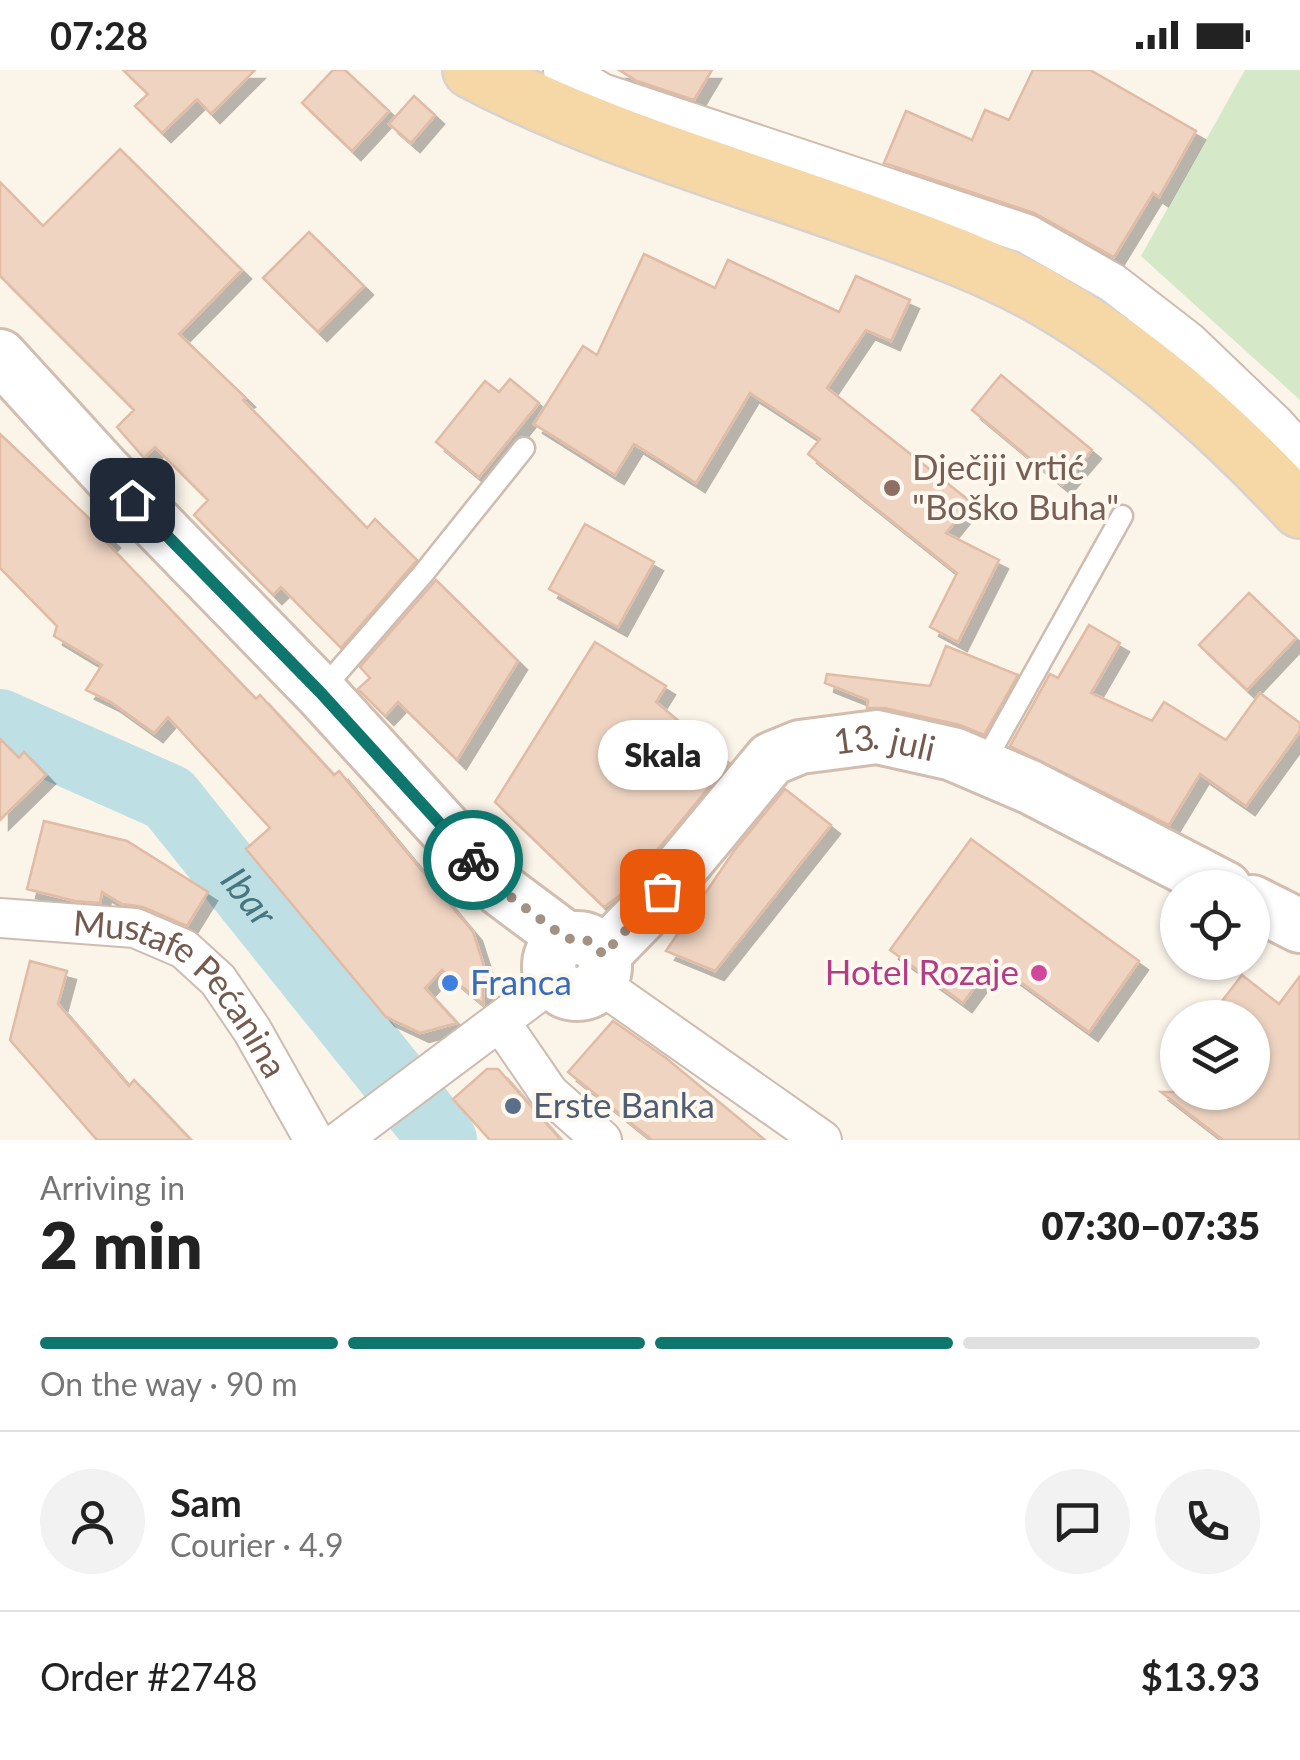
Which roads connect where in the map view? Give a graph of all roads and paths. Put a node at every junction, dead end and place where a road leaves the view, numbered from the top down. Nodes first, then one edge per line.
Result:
1 (471, 70) edge
2 (564, 70) edge
3 (0, 356) edge
4 (524, 448) dead end
5 (1300, 452) edge
6 (1300, 510) edge
7 (1122, 516) dead end
8 (320, 692) junction
9 (982, 766) junction
10 (1190, 870) edge
11 (1270, 911) edge
12 (1, 918) edge
13 (1300, 926) edge
14 (574, 966) junction
15 (501, 1023) junction
16 (333, 1139) edge
17 (602, 1140) edge
18 (822, 1140) edge

1 - 6 main road
2 - 5 street
3 - 8 street
4 - 8 lane
7 - 9 lane
8 - 14 street
9 - 10 street, 13. juli
9 - 14 street, 13. juli
11 - 13 street
12 - 16 street, Mustafe Pećanina
14 - 15 street
14 - 18 street
15 - 16 street
15 - 17 street

